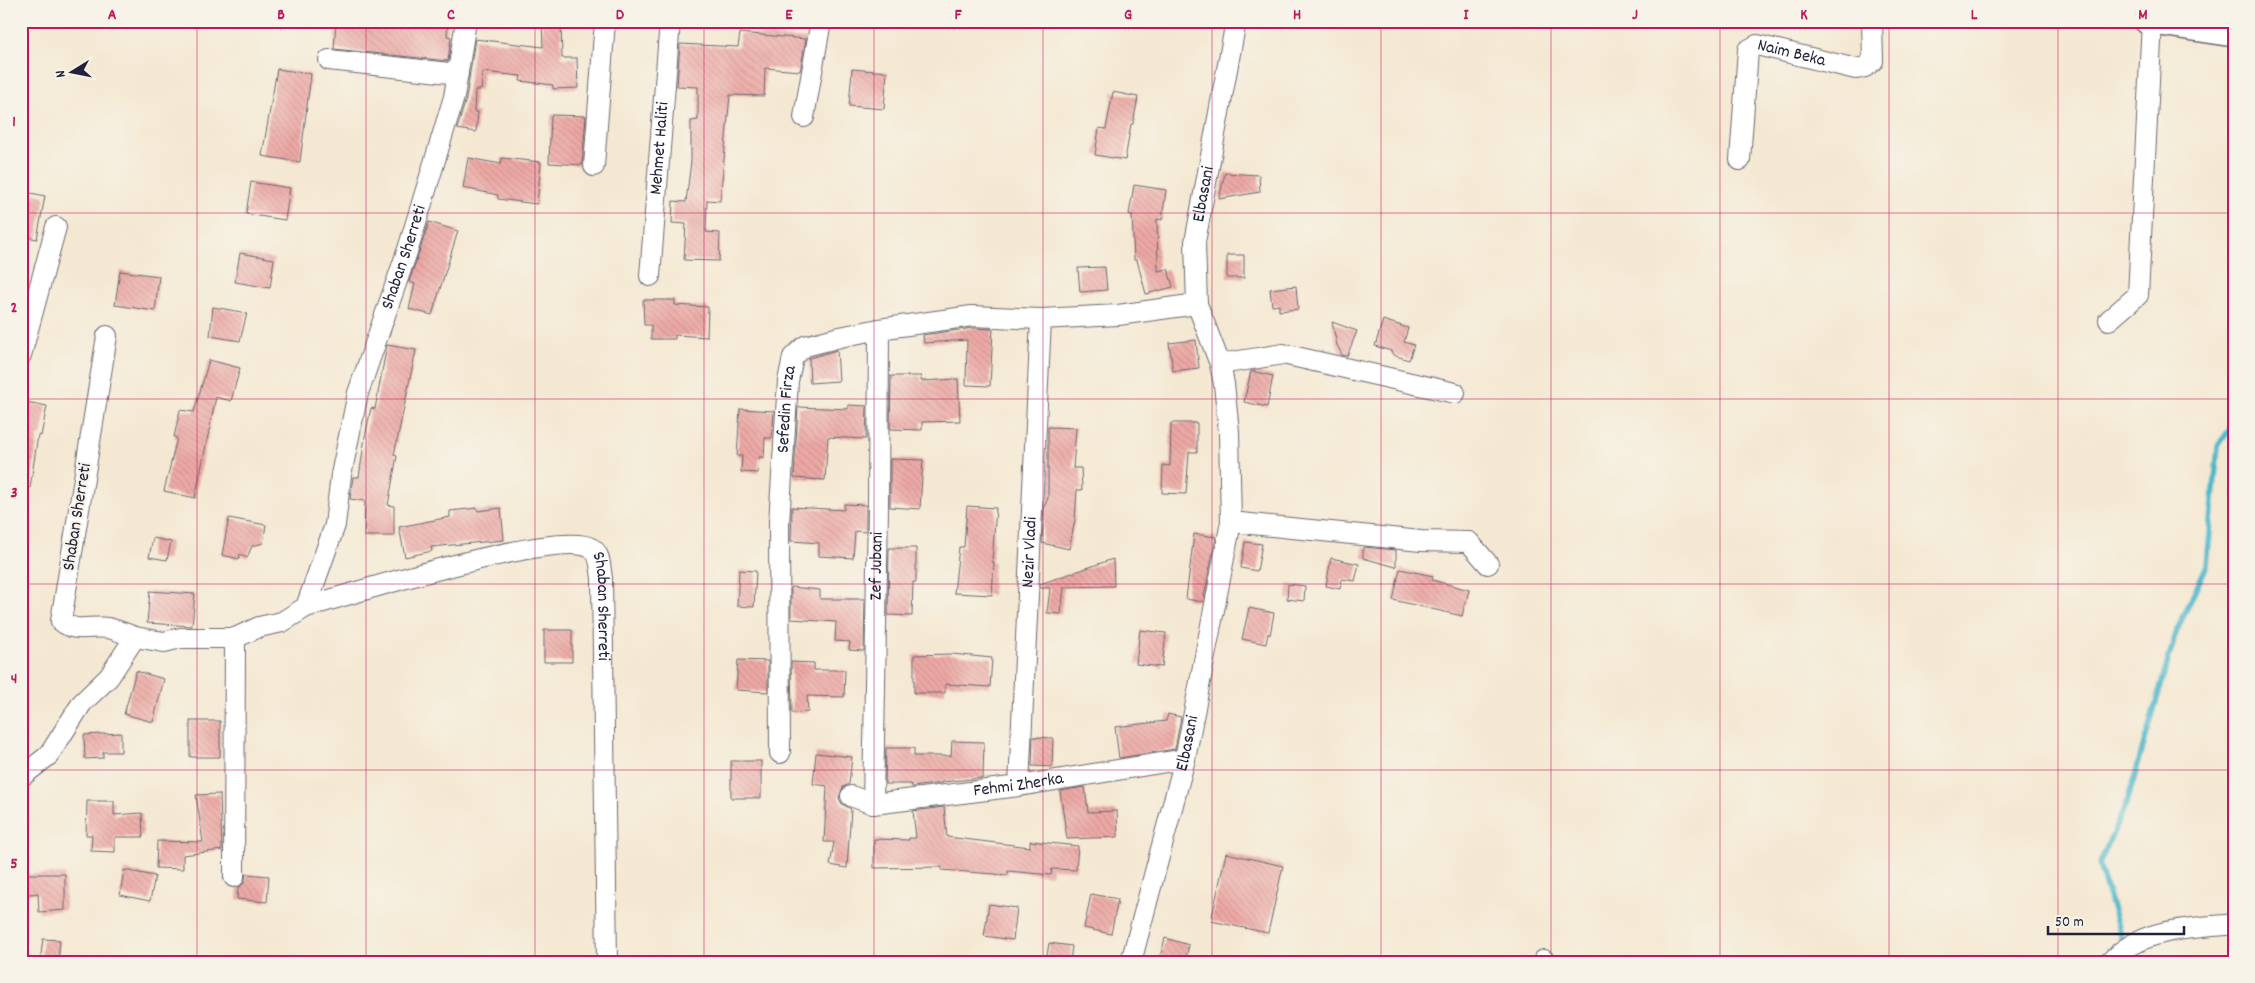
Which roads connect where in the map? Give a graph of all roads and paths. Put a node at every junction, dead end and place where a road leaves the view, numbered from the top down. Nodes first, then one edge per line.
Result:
1 (466, 21) edge
2 (605, 21) edge
3 (670, 21) edge
4 (821, 21) edge
5 (1236, 21) edge
6 (1872, 21) edge
7 (2147, 21) edge
8 (2152, 22) edge
9 (2189, 24) edge
10 (2234, 34) edge
11 (329, 60) dead end
12 (458, 74) junction
13 (804, 117) dead end
14 (1740, 160) dead end
15 (594, 166) dead end
16 (56, 227) dead end
17 (650, 276) dead end
18 (1197, 304) junction
19 (1041, 319) junction
20 (2108, 320) dead end
21 (878, 329) junction
22 (108, 336) dead end
23 (21, 355) edge
24 (1220, 364) junction
25 (1455, 393) dead end
26 (1231, 522) junction
27 (1488, 564) dead end
28 (306, 607) junction
29 (136, 637) junction
30 (235, 638) junction
31 (780, 753) dead end
32 (1185, 759) junction
33 (21, 778) edge
34 (1019, 786) junction
35 (851, 796) dead end
36 (873, 804) junction
37 (234, 877) dead end
38 (2234, 924) edge
39 (2114, 957) edge
40 (607, 962) edge
41 (1131, 962) edge

1 - 12 street, Shaban Sherreti
2 - 15 street
3 - 17 street, Mehmet Haliti
4 - 13 street
5 - 18 street, Elbasani
6 - 14 street, Naim Beka
7 - 8 street
8 - 9 street
8 - 20 street
9 - 10 street
11 - 12 street
12 - 28 street, Shaban Sherreti
16 - 23 street
18 - 19 street, Sefedin Firza
18 - 24 street, Elbasani
19 - 21 street, Sefedin Firza
19 - 34 street, Nezir Vladi
21 - 31 street, Sefedin Firza
21 - 36 street, Zef Jubani
22 - 29 street, Shaban Sherreti
24 - 25 street
24 - 26 street, Elbasani
26 - 27 street
26 - 32 street, Elbasani
28 - 30 street, Shaban Sherreti
28 - 40 street, Shaban Sherreti
29 - 30 street, Shaban Sherreti
29 - 33 street
30 - 37 street
32 - 34 street, Fehmi Zherka
32 - 41 street, Elbasani
34 - 36 street, Fehmi Zherka
35 - 36 street, Fehmi Zherka
38 - 39 street

